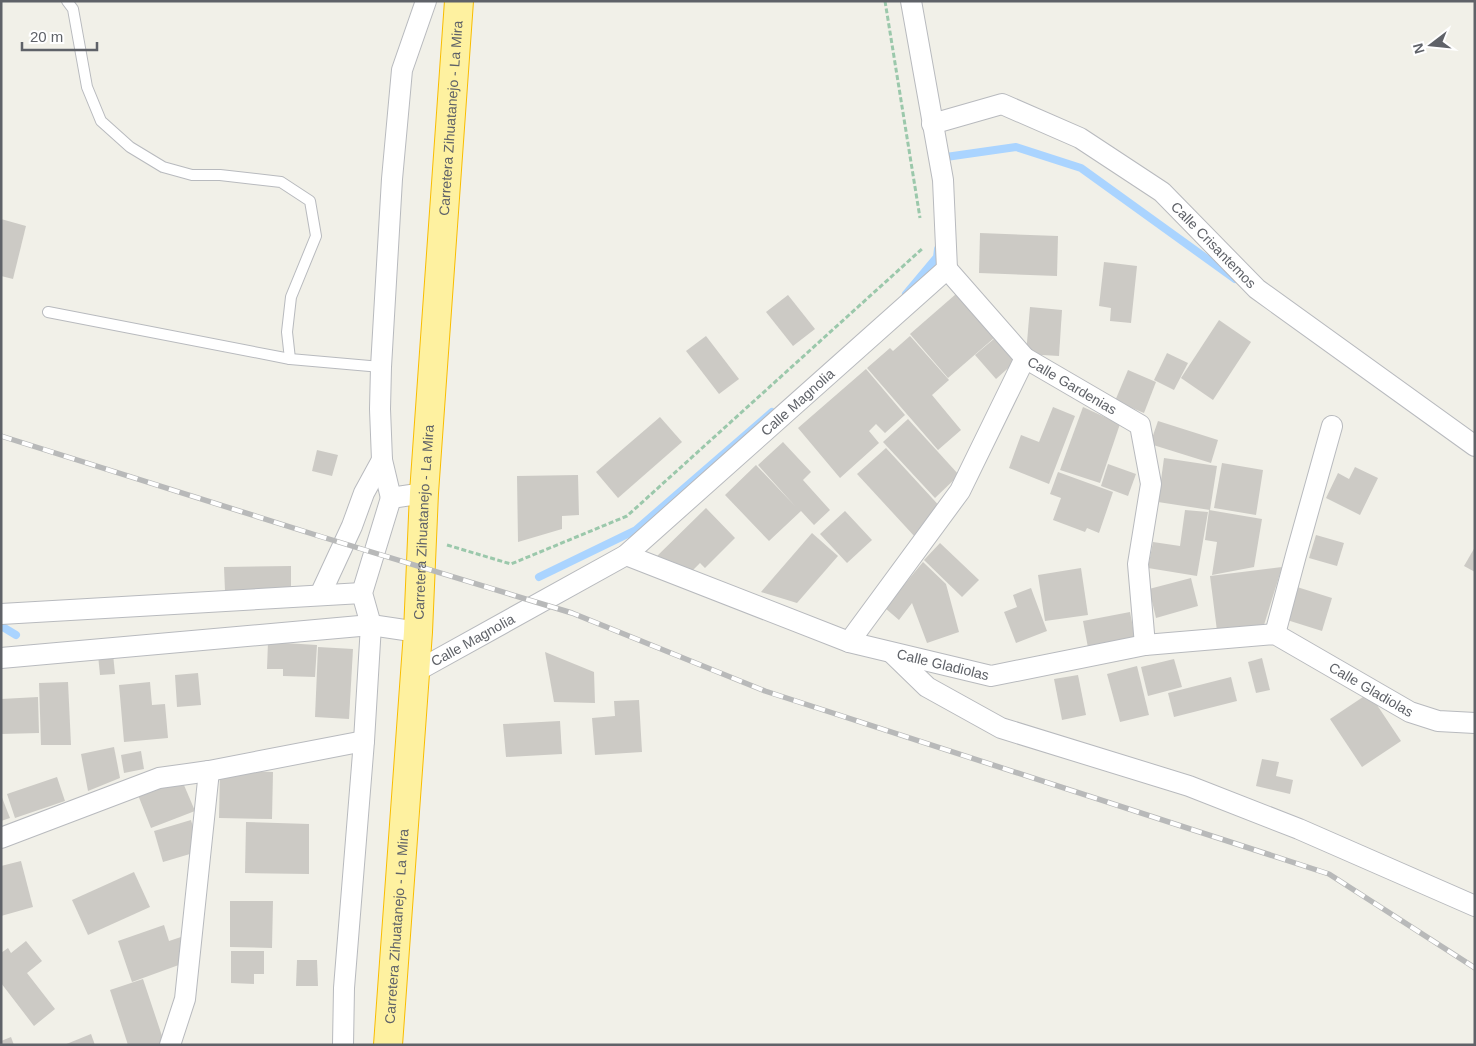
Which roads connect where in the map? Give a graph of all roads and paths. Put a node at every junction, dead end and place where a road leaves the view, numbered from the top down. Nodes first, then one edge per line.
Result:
1 (68, 1) edge
2 (426, 1) edge
3 (459, 1) edge
4 (885, 1) edge
5 (911, 1) edge
6 (932, 124) junction
7 (922, 227) dead end
8 (925, 247) dead end
9 (947, 270) junction
10 (48, 312) dead end
11 (1026, 358) junction
12 (290, 359) junction
13 (381, 366) junction
14 (1332, 426) dead end
15 (1475, 446) edge
16 (382, 460) junction
17 (424, 494) junction
18 (391, 498) junction
19 (422, 538) junction
20 (626, 555) junction
21 (362, 593) junction
22 (320, 595) junction
23 (1, 614) edge
24 (372, 625) junction
25 (418, 632) junction
26 (1276, 634) junction
27 (849, 642) junction
28 (1145, 645) junction
29 (891, 652) junction
30 (1, 658) edge
31 (415, 672) junction
32 (1475, 724) edge
33 (364, 741) junction
34 (209, 771) junction
35 (1, 838) edge
36 (1475, 906) edge
37 (170, 1045) edge
38 (343, 1045) edge
39 (388, 1045) edge

1 - 12 lane
2 - 13 street
3 - 17 highway, Carretera Zihuatanejo - La Mira
4 - 7 path
5 - 6 street
6 - 9 street
6 - 15 street, Calle Crisantemos
8 - 19 path
9 - 11 street
9 - 20 street, Calle Magnolia
10 - 12 lane
11 - 27 street, Calle Gardenias
11 - 28 street, Calle Gardenias
12 - 13 lane
13 - 16 street
14 - 26 street
16 - 18 street
16 - 22 street
17 - 18 street
17 - 19 highway, Carretera Zihuatanejo - La Mira
18 - 21 street
19 - 25 highway, Carretera Zihuatanejo - La Mira
20 - 27 street, Calle Gladiolas
20 - 31 street, Calle Magnolia
21 - 22 street
21 - 24 street
22 - 23 street
24 - 25 street
24 - 30 street
24 - 33 street
25 - 31 highway, Carretera Zihuatanejo - La Mira
26 - 28 street, Calle Gladiolas
26 - 32 street, Calle Gladiolas
27 - 29 street, Calle Gladiolas
28 - 29 street, Calle Gladiolas
29 - 36 street
31 - 39 highway, Carretera Zihuatanejo - La Mira
33 - 34 street
33 - 38 street
34 - 35 street
34 - 37 street

